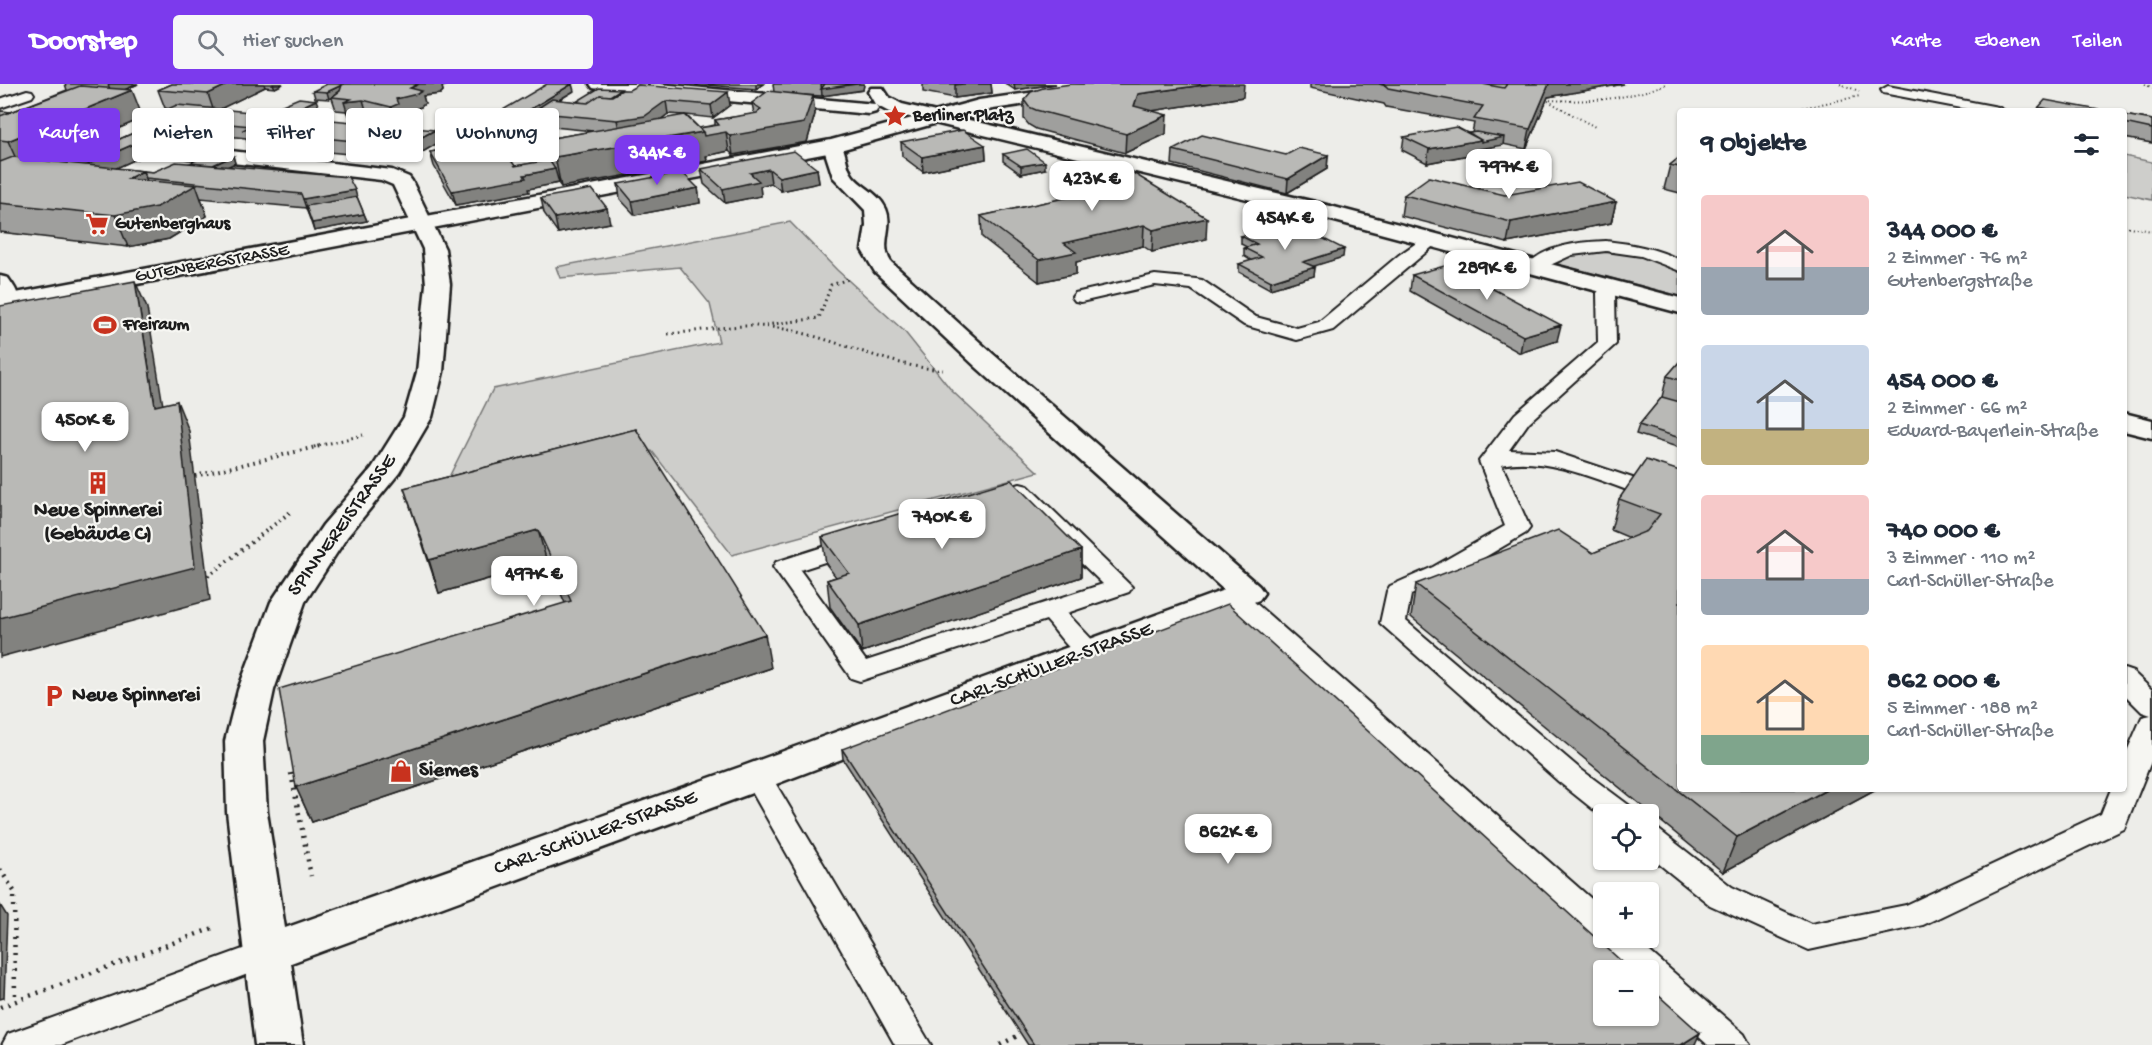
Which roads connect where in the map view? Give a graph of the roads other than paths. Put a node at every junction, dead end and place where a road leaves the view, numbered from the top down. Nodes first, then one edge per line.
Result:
1 (599, 84) edge
2 (1129, 84) edge
3 (1888, 90) dead end
4 (27, 94) dead end
5 (875, 95) edge
6 (0, 104) edge
7 (1982, 108) edge
8 (937, 117) junction
9 (865, 138) junction
10 (833, 146) junction
11 (234, 157) edge
12 (424, 225) junction
13 (1431, 240) junction
14 (1677, 265) edge
15 (1534, 267) junction
16 (1611, 288) junction
17 (2, 296) edge
18 (1082, 297) dead end
19 (1677, 305) edge
20 (2127, 423) edge
21 (2152, 429) edge
22 (1490, 461) junction
23 (1677, 500) edge
24 (1235, 598) junction
25 (1050, 609) junction
26 (1089, 652) junction
27 (2127, 681) edge
28 (2152, 706) edge
29 (2152, 724) edge
30 (757, 776) junction
31 (2127, 786) edge
32 (2125, 792) edge
33 (1606, 804) edge
34 (1659, 847) edge
35 (1593, 920) edge
36 (1623, 948) edge
37 (265, 954) junction
38 (20, 1045) edge
39 (279, 1045) edge
40 (913, 1045) edge
41 (1732, 1045) edge

1 - 5 street
2 - 8 street
3 - 7 lane
4 - 6 lane
5 - 8 street
5 - 9 street
8 - 9 street
8 - 13 street
9 - 10 street
10 - 12 street, GUTENBERGSTRASSE
10 - 24 street
11 - 12 street
12 - 17 street, GUTENBERGSTRASSE
12 - 37 street, SPINNEREISTRASSE
13 - 15 street
13 - 18 lane
14 - 15 lane
15 - 16 street
16 - 19 street
16 - 22 lane
20 - 21 street
22 - 23 lane
22 - 33 lane
24 - 26 street, CARL-SCHÜLLER-STRASSE
24 - 35 lane
25 - 25 lane
25 - 26 lane
26 - 30 street, CARL-SCHÜLLER-STRASSE
27 - 28 lane
29 - 31 lane
30 - 37 street, CARL-SCHÜLLER-STRASSE
30 - 40 lane
32 - 34 lane
36 - 41 lane
37 - 38 lane
37 - 39 street, SPINNEREISTRASSE

